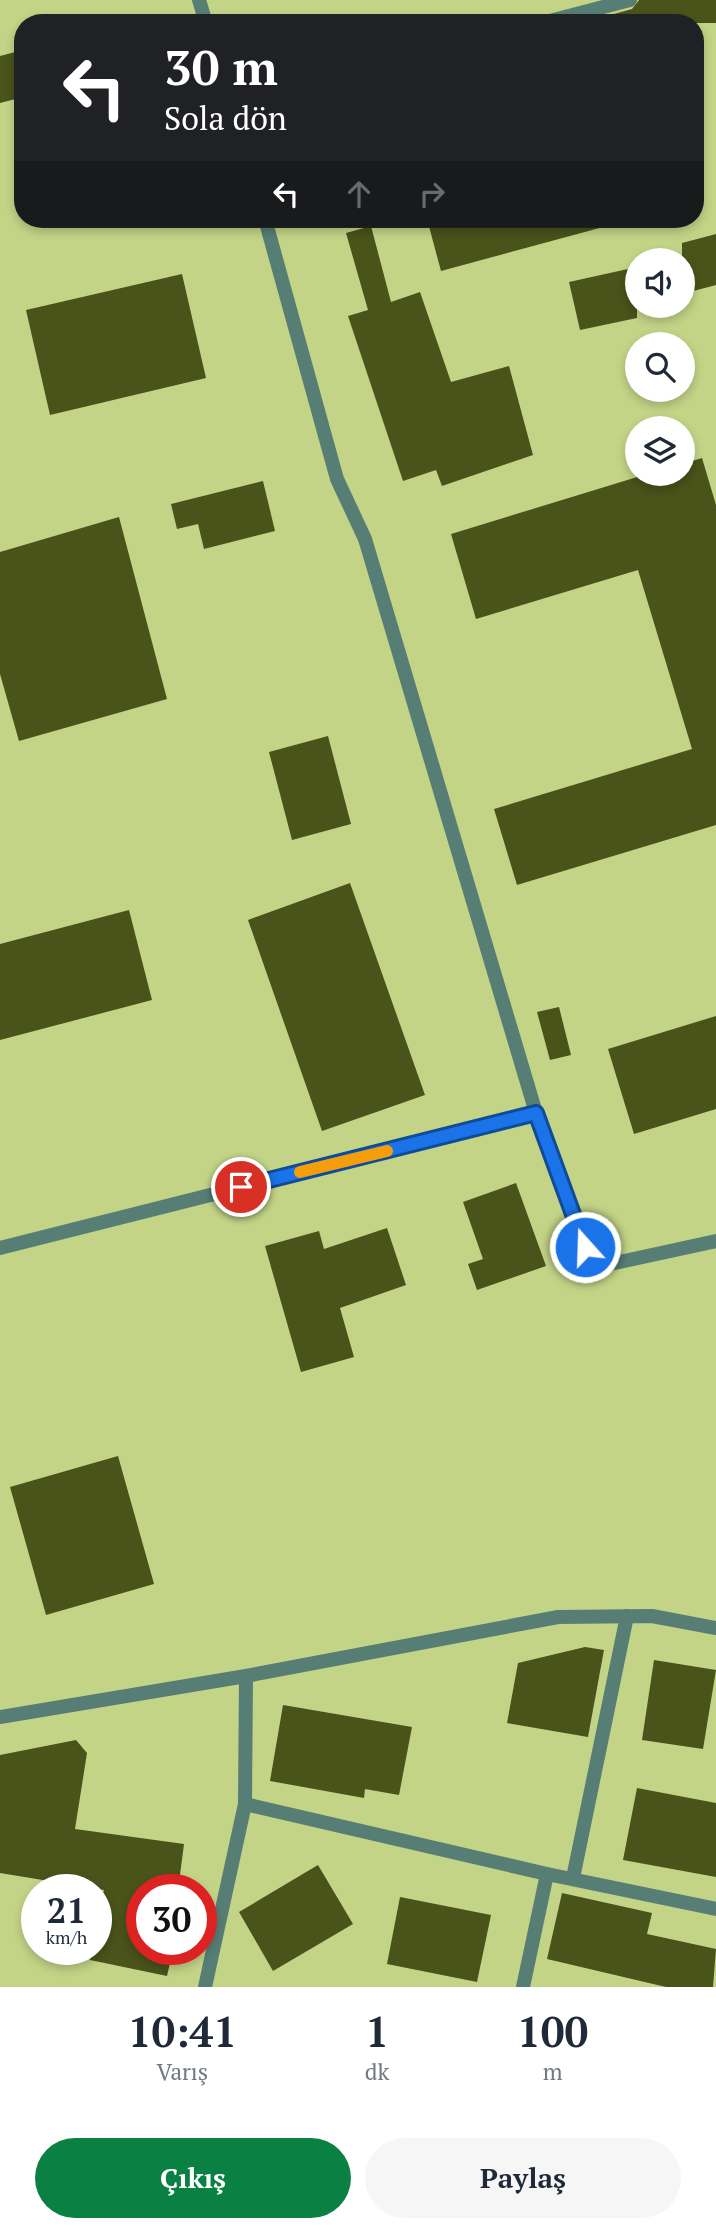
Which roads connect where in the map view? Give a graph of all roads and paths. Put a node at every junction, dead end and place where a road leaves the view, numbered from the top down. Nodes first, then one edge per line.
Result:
1 (630, 0) edge
2 (576, 14) edge
3 (267, 228) edge
4 (536, 1113) junction
5 (716, 1241) edge
6 (0, 1248) edge
7 (627, 1616) junction
8 (716, 1628) edge
9 (246, 1676) junction
10 (0, 1717) edge
11 (245, 1804) junction
12 (547, 1874) junction
13 (573, 1878) junction
14 (716, 1909) edge
15 (205, 1987) edge
16 (523, 1987) edge

1 - 2 street
3 - 4 street
4 - 5 street
4 - 6 street
7 - 8 street
7 - 9 street
7 - 13 street
9 - 10 street
9 - 11 street
11 - 12 street
11 - 15 street
12 - 13 street
12 - 16 street
13 - 14 street

